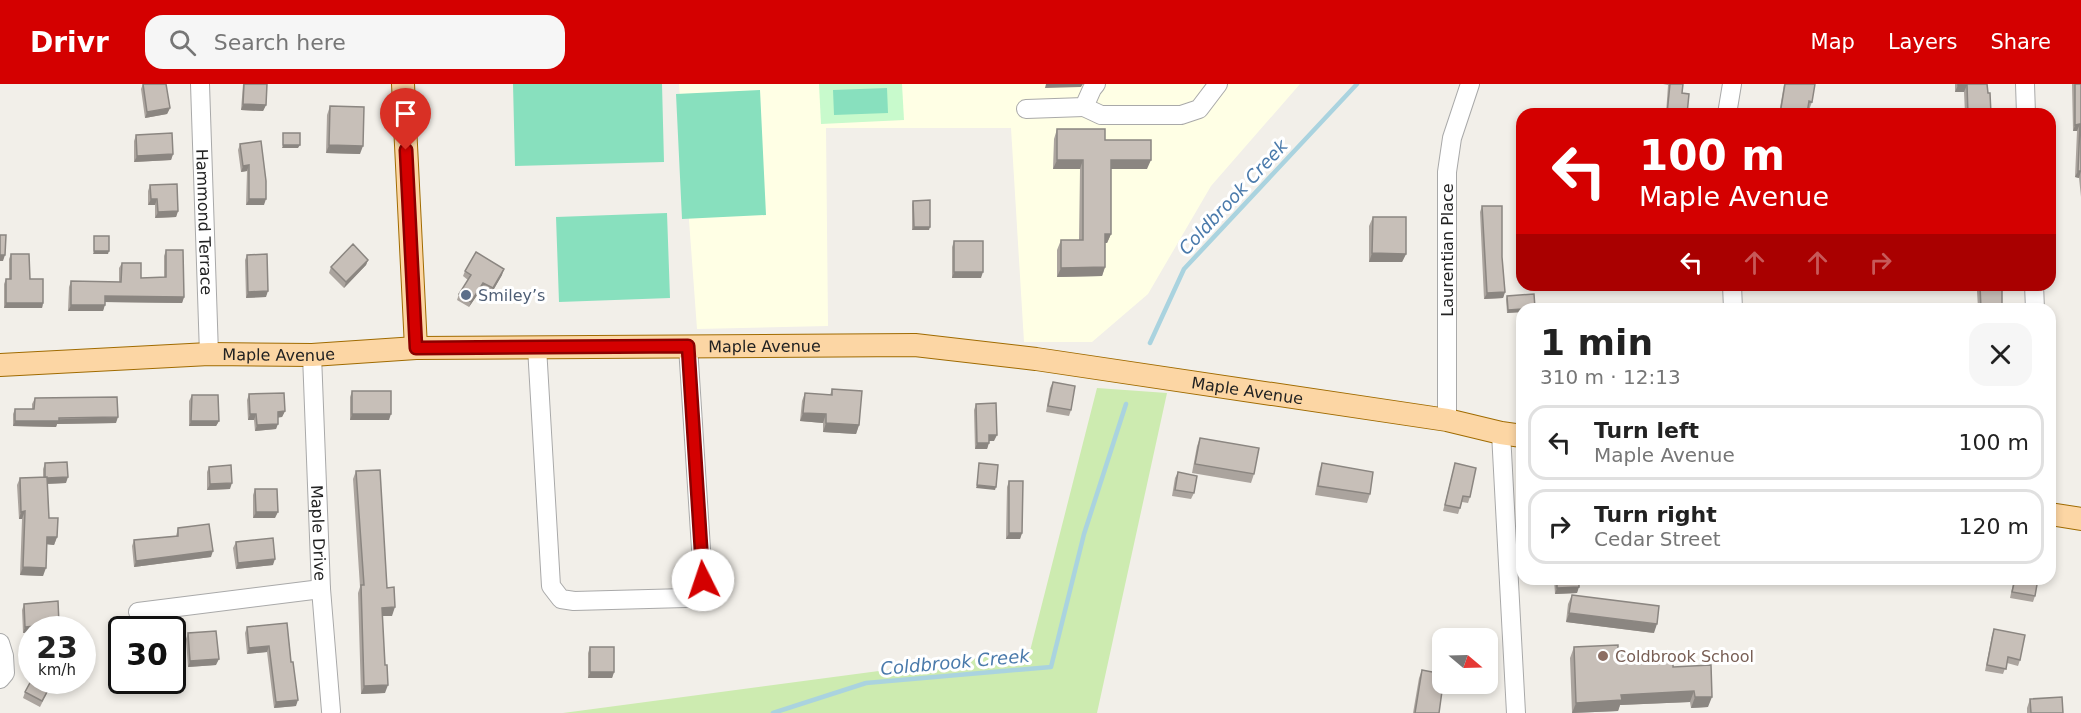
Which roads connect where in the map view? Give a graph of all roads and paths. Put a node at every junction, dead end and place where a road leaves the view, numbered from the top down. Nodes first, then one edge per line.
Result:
1 (403, 84) edge
2 (1096, 84) edge
3 (1218, 84) edge
4 (1470, 84) edge
5 (1732, 84) edge
6 (2025, 84) edge
7 (199, 86) edge
8 (1084, 107) junction
9 (1728, 108) edge
10 (2026, 108) edge
11 (1026, 109) dead end
12 (688, 346) junction
13 (537, 347) junction
14 (416, 348) junction
15 (209, 354) junction
16 (312, 355) junction
17 (0, 364) edge
18 (1447, 420) junction
19 (1512, 435) edge
20 (2056, 515) edge
21 (2081, 519) edge
22 (321, 589) junction
23 (138, 612) dead end
24 (0, 643) edge
25 (0, 679) edge
26 (331, 711) dead end
27 (1516, 713) edge

1 - 14 main road
2 - 8 street
3 - 8 street
4 - 18 street, Laurentian Place
5 - 9 street
6 - 10 street
7 - 15 street, Hammond Terrace
8 - 11 street
12 - 13 main road, Maple Avenue
12 - 13 street
12 - 18 main road, Maple Avenue
13 - 14 main road, Maple Avenue
14 - 16 main road, Maple Avenue
15 - 16 main road, Maple Avenue
15 - 17 main road, Maple Avenue
16 - 22 street, Maple Drive
18 - 19 main road, Maple Avenue
19 - 27 street
20 - 21 main road
22 - 23 street
22 - 26 street, Maple Drive
24 - 25 street

